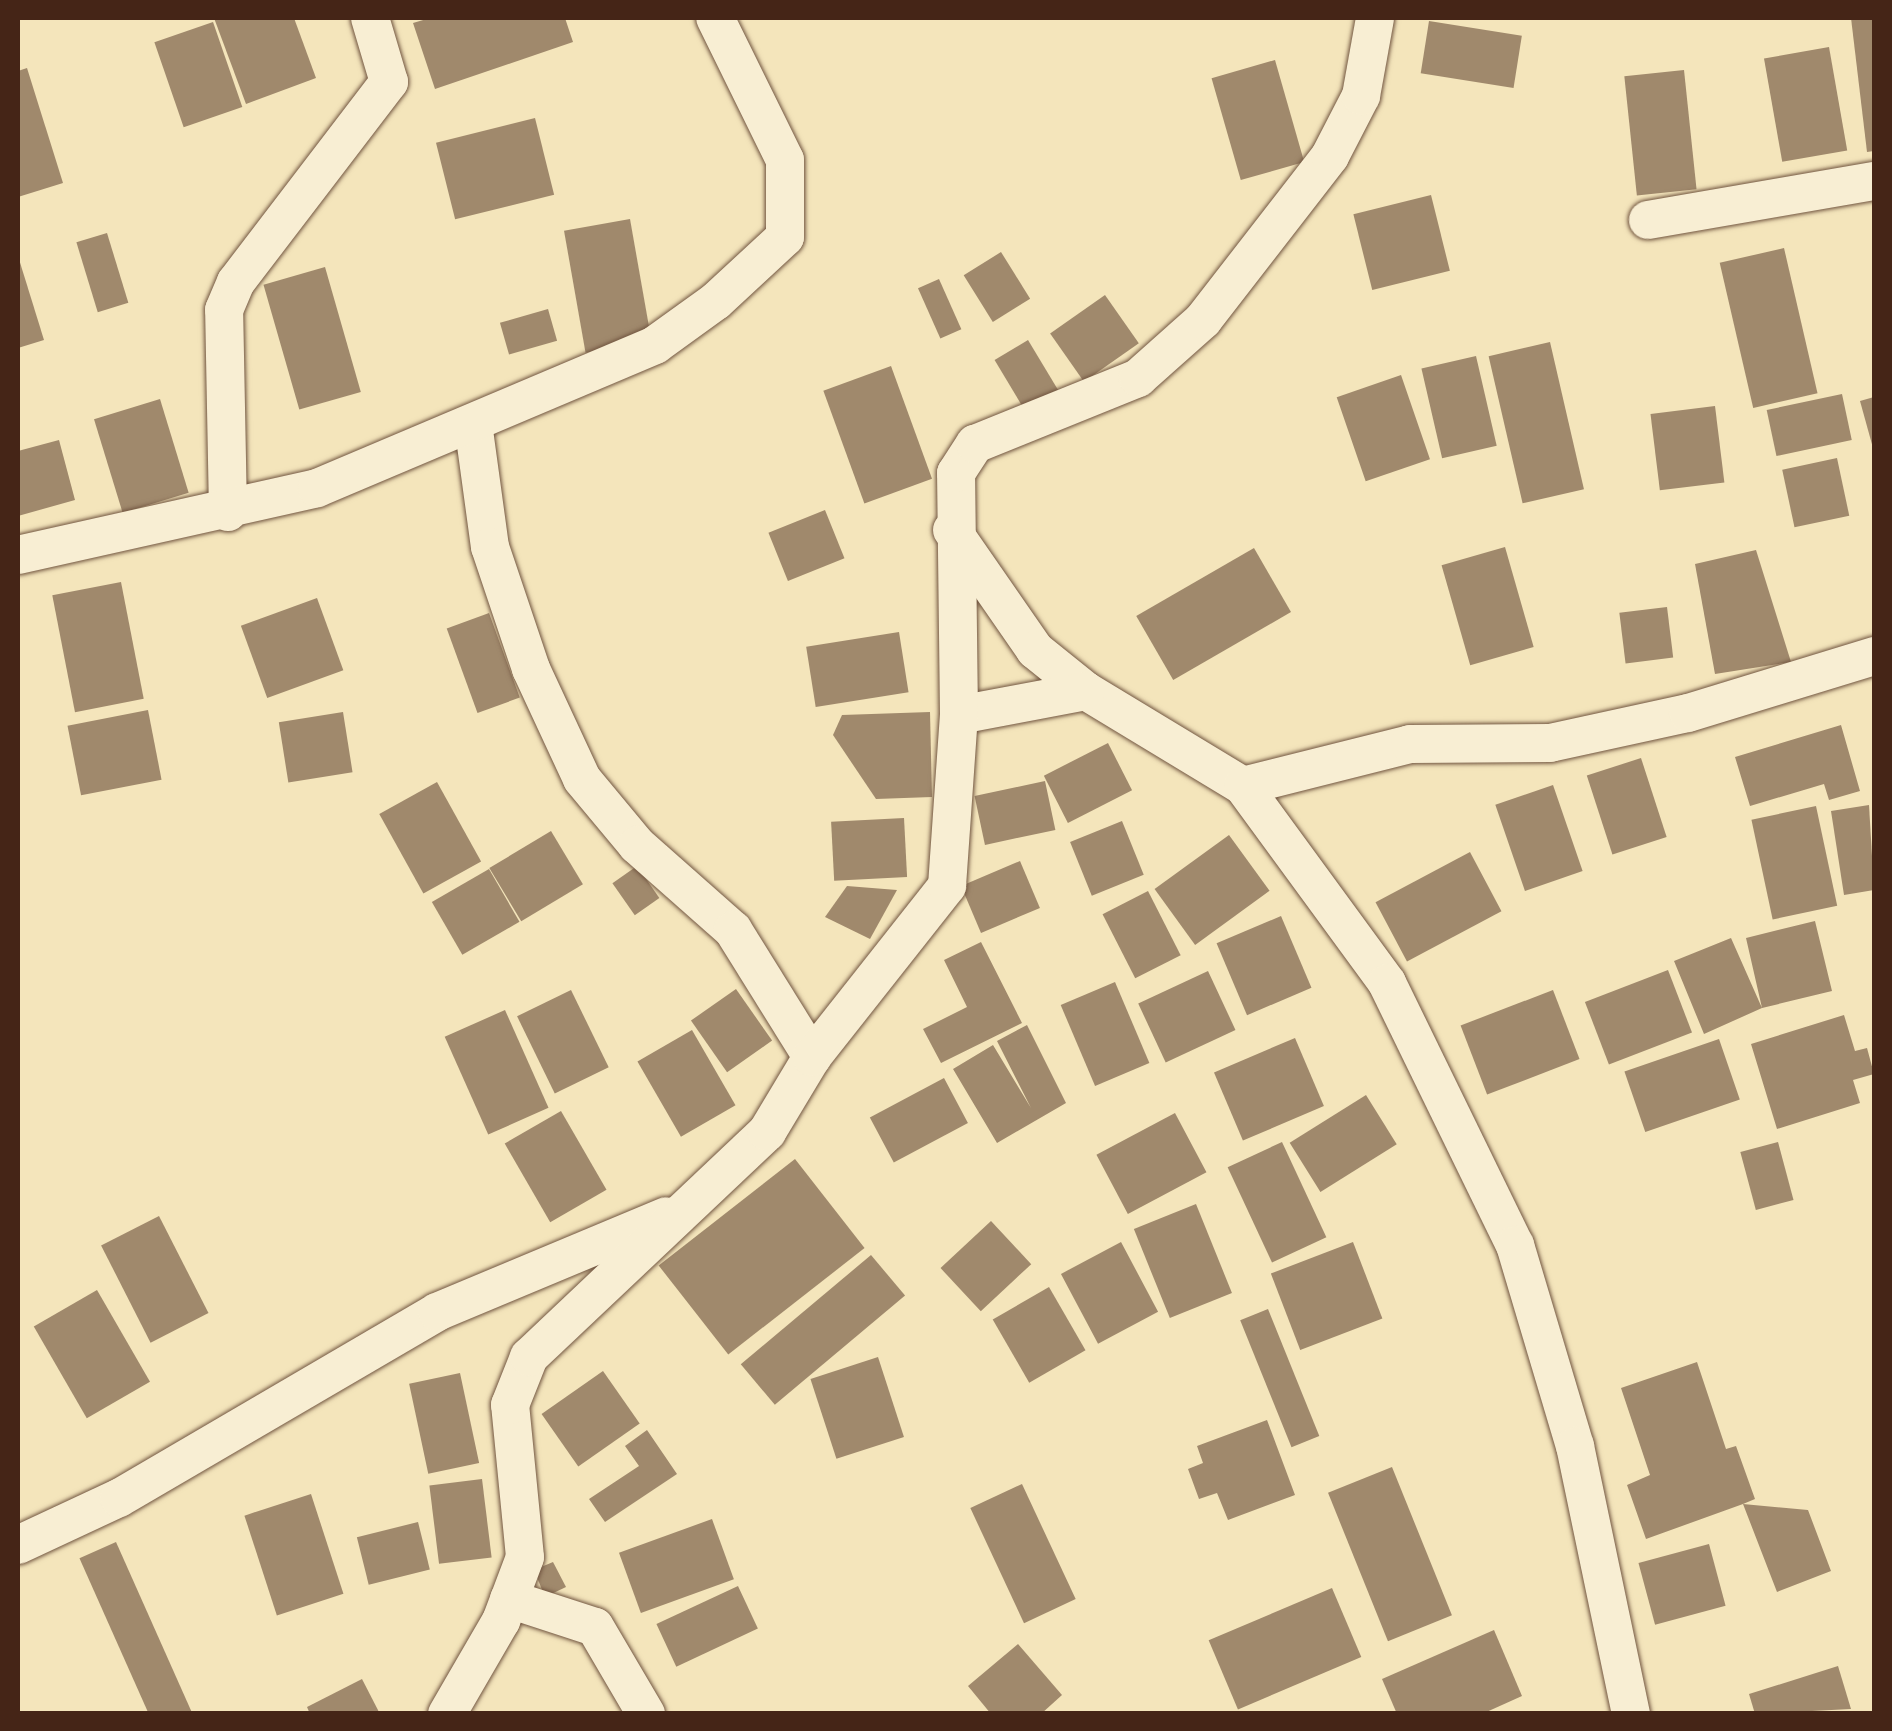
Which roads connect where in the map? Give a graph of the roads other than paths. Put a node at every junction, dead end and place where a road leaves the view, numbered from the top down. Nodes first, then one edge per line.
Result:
1 (370, 18) edge
2 (715, 18) edge
3 (1375, 18) edge
4 (1874, 181) edge
5 (1648, 220) dead end
6 (473, 422) junction
7 (228, 512) junction
8 (952, 530) junction
9 (18, 555) edge
10 (1874, 656) edge
11 (1086, 691) junction
12 (959, 715) junction
13 (1243, 786) junction
14 (812, 1057) junction
15 (692, 1205) junction
16 (18, 1545) edge
17 (509, 1599) junction
18 (447, 1714) edge
19 (646, 1714) edge
20 (1631, 1714) edge

1 - 7 street
2 - 6 street
3 - 8 street
4 - 5 street
6 - 7 street
6 - 14 street
7 - 9 street
8 - 11 street
8 - 12 street
10 - 13 street
11 - 12 street
11 - 13 street
12 - 14 street
13 - 20 street
14 - 15 street
15 - 16 street
15 - 17 street
17 - 18 street
17 - 19 street

